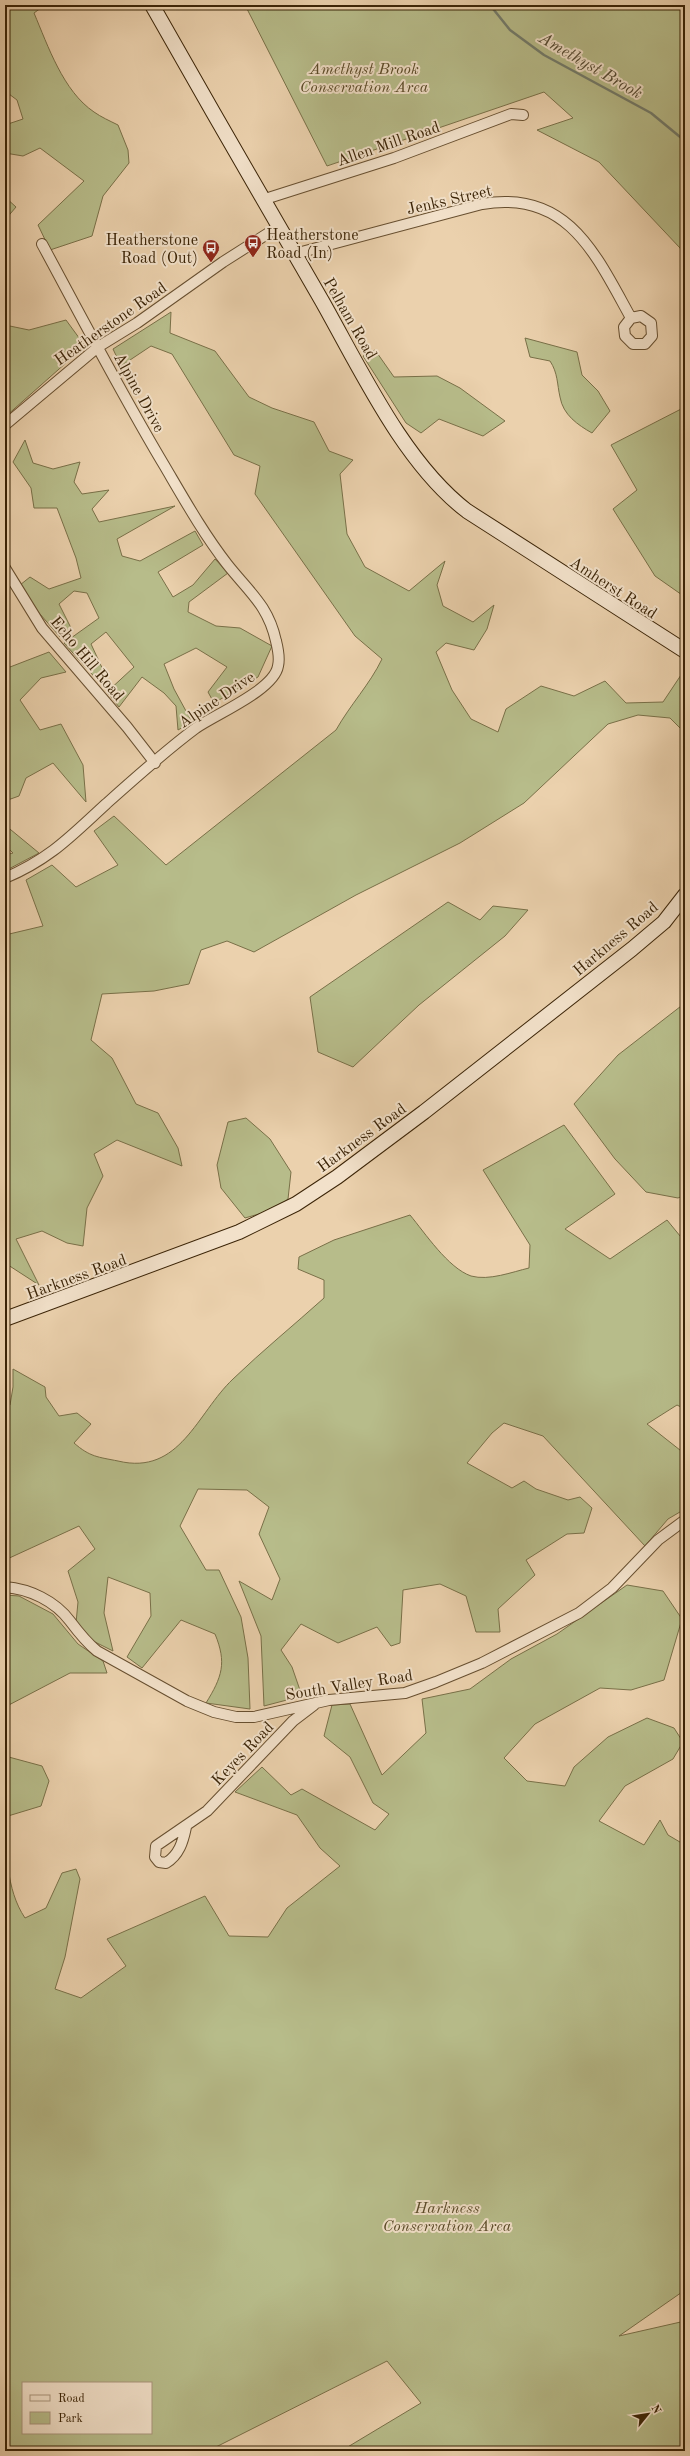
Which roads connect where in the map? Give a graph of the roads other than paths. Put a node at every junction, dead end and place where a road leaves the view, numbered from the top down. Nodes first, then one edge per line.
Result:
1 (152, 5) edge
2 (523, 115) dead end
3 (262, 200) junction
4 (278, 227) junction
5 (42, 244) dead end
6 (294, 254) junction
7 (631, 318) dead end
8 (98, 346) junction
9 (5, 425) edge
10 (546, 563) joint
11 (5, 568) edge
12 (685, 651) edge
13 (154, 763) junction
14 (5, 878) edge
15 (685, 895) edge
16 (5, 1319) edge
17 (685, 1520) edge
18 (5, 1587) edge
19 (321, 1701) junction
20 (186, 1828) dead end

1 - 3 main road, Pelham Road
2 - 3 street, Allen Mill Road
3 - 4 main road, Pelham Road
4 - 6 main road, Pelham Road
4 - 8 street, Heatherstone Road
5 - 8 street, Alpine Drive
6 - 7 street, Jenks Street
6 - 10 main road, Pelham Road
8 - 9 street, Heatherstone Road
8 - 13 street, Alpine Drive
10 - 12 main road, Amherst Road
11 - 13 street, Echo Hill Road
13 - 14 street, Alpine Drive
15 - 16 main road, Harkness Road
17 - 19 street, South Valley Road
18 - 19 street, South Valley Road
19 - 20 street, Keyes Road

